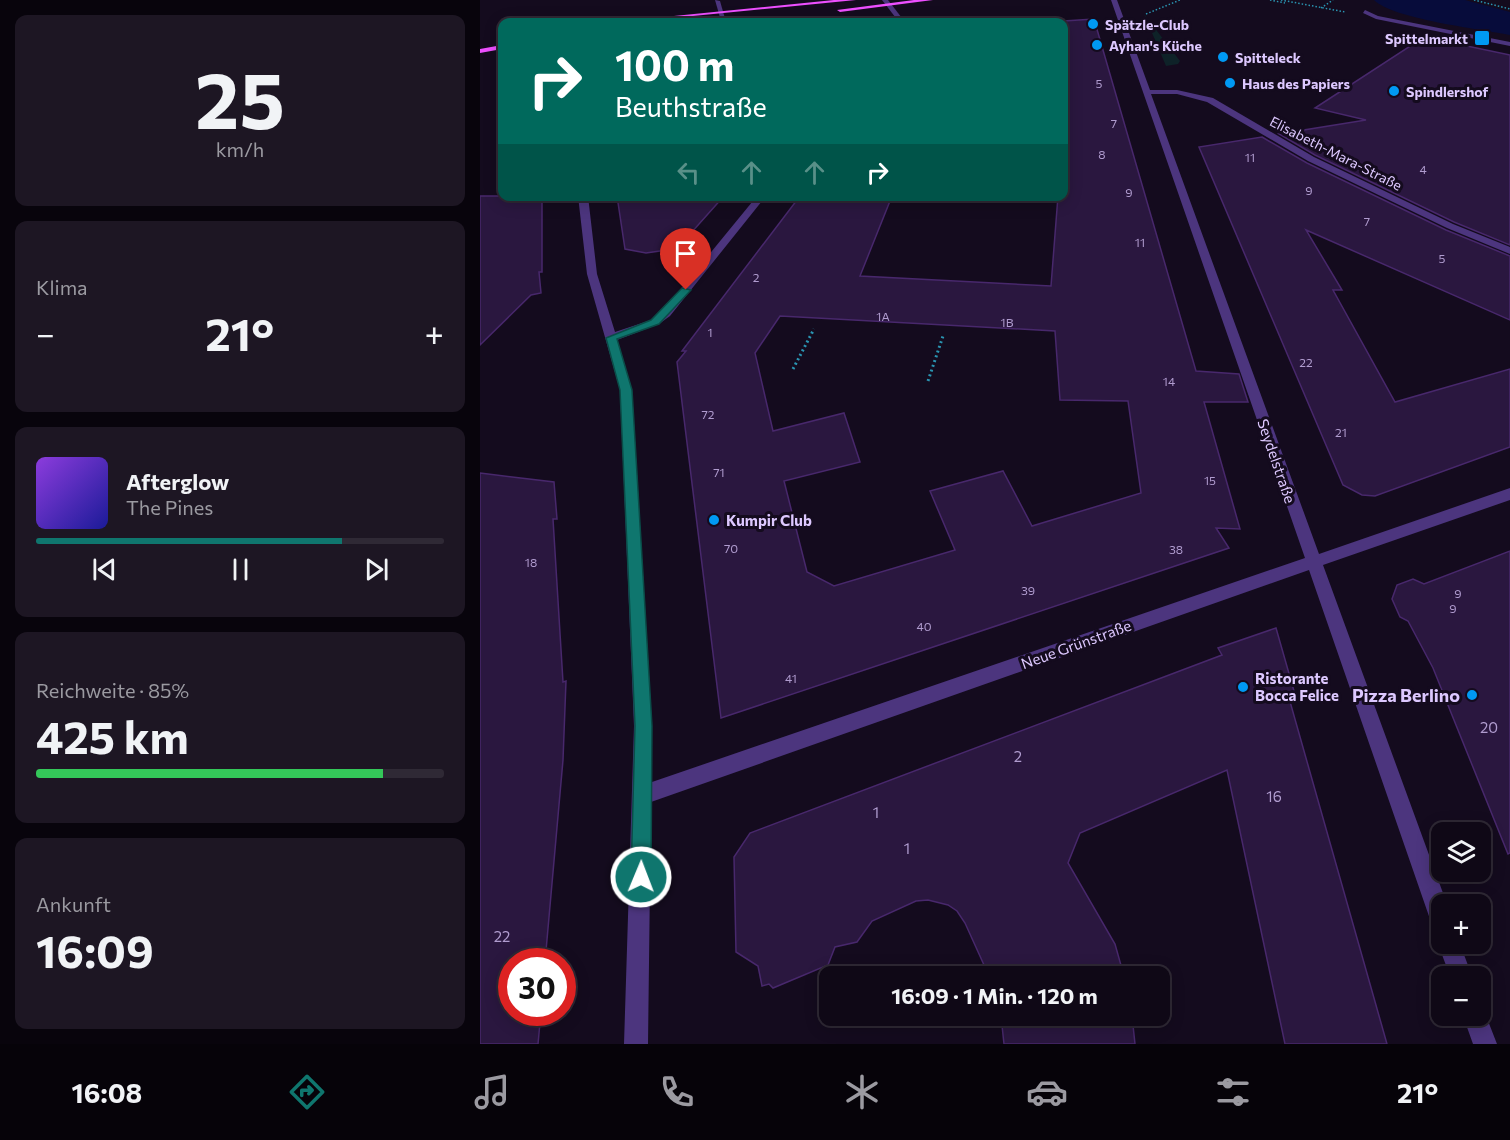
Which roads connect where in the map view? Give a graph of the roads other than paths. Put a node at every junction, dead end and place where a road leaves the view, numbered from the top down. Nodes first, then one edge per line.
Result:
1 (853, 0) edge
2 (930, 0) edge
3 (1114, 0) edge
4 (717, 1) edge
5 (887, 2) edge
6 (826, 11) dead end
7 (722, 12) junction
8 (1365, 12) dead end
9 (659, 18) edge
10 (721, 18) edge
11 (899, 18) edge
12 (1510, 44) edge
13 (498, 48) edge
14 (480, 51) edge
15 (1147, 92) junction
16 (584, 201) edge
17 (758, 201) edge
18 (1510, 251) edge
19 (611, 338) junction
20 (1510, 494) edge
21 (1313, 561) junction
22 (642, 795) junction
23 (1432, 894) edge
24 (1479, 1026) edge
25 (636, 1044) edge
26 (1485, 1044) edge

1 - 7 main road
2 - 5 main road
3 - 15 street, Seydelstraße
4 - 7 street
5 - 6 main road
5 - 11 street
7 - 9 main road
7 - 10 street
8 - 12 street
13 - 14 main road
15 - 18 street, Elisabeth-Mara-Straße
15 - 21 street, Seydelstraße
16 - 19 street
17 - 19 street
19 - 22 street
20 - 21 street, Neue Grünstraße
21 - 22 street, Neue Grünstraße
21 - 23 street, Seydelstraße
22 - 25 street
24 - 26 street

